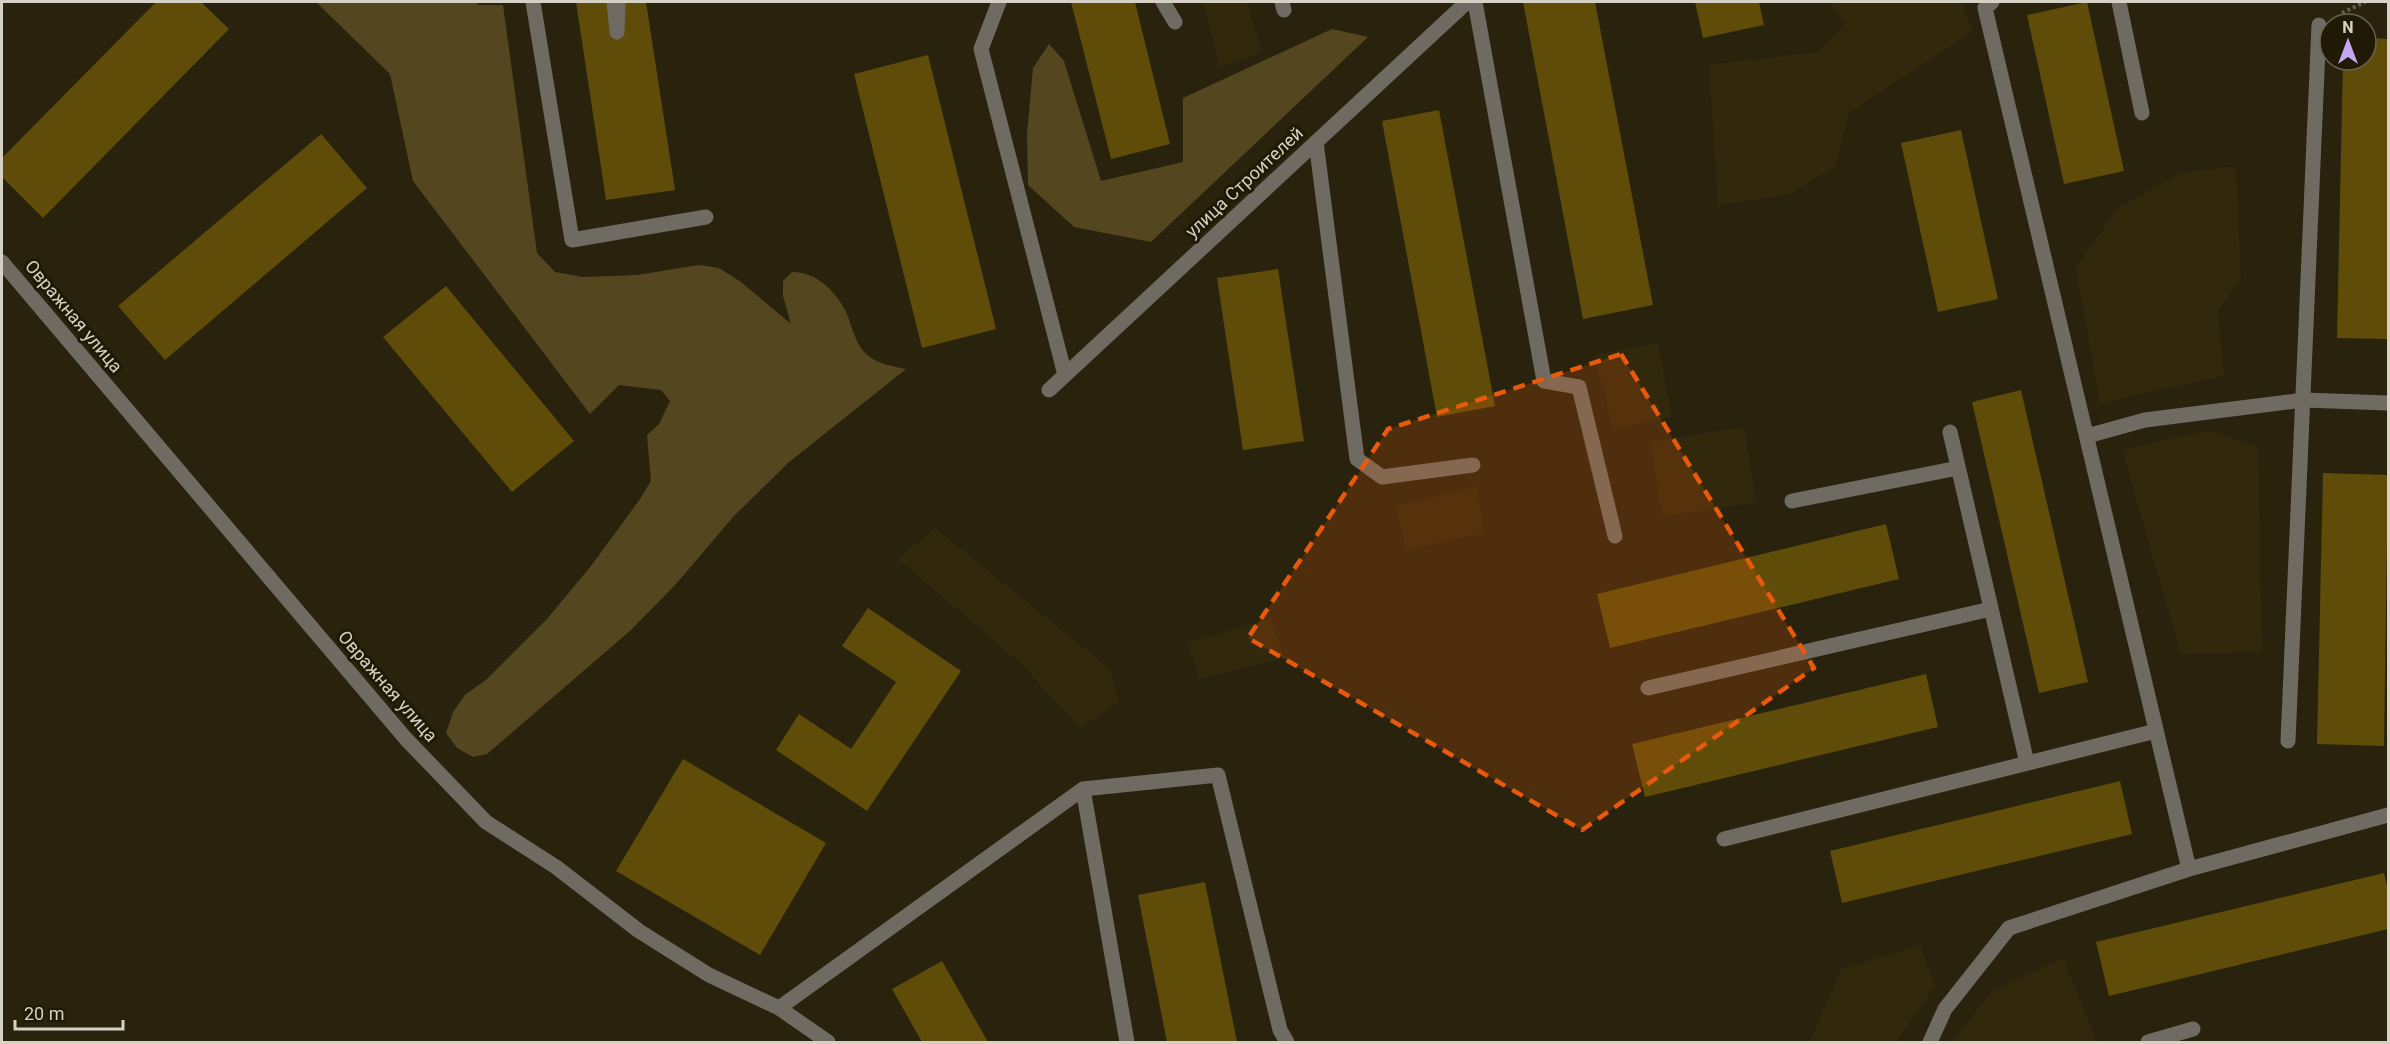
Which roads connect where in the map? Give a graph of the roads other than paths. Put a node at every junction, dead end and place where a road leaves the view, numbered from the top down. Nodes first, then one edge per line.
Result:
1 (533, 2) edge
2 (999, 2) edge
3 (1163, 2) edge
4 (1467, 2) edge
5 (1475, 2) edge
6 (2119, 2) edge
7 (1987, 4) edge
8 (1175, 22) dead end
9 (2318, 50) edge
10 (2142, 113) dead end
11 (1316, 142) junction
12 (706, 217) dead end
13 (2, 262) edge
14 (1065, 375) junction
15 (1049, 390) dead end
16 (2304, 400) junction
17 (2388, 403) edge
18 (1950, 432) dead end
19 (2086, 436) junction
20 (1473, 465) dead end
21 (1958, 468) junction
22 (1792, 501) dead end
23 (1615, 536) dead end
24 (1991, 609) junction
25 (1648, 688) dead end
26 (2156, 731) junction
27 (2288, 741) dead end
28 (2026, 763) junction
29 (1083, 789) junction
30 (2388, 815) edge
31 (1724, 839) dead end
32 (2189, 869) junction
33 (779, 1008) junction
34 (2193, 1029) dead end
35 (828, 1042) edge
36 (1126, 1042) edge
37 (1287, 1042) edge
38 (1930, 1042) edge
39 (2148, 1042) edge

1 - 12 street
2 - 14 street
3 - 8 street
4 - 11 street, улица Строителей
5 - 23 street
6 - 10 street
7 - 19 street
9 - 16 street
11 - 14 street, улица Строителей
11 - 20 street
13 - 33 street, Овражная улица
14 - 15 street, улица Строителей
16 - 17 street
16 - 19 street
16 - 27 street
18 - 21 street
19 - 26 street
21 - 22 street
21 - 24 street
24 - 25 street
24 - 28 street
26 - 28 street
26 - 32 street
28 - 31 street
29 - 33 street
29 - 36 street
29 - 37 street
30 - 32 street
32 - 38 street
33 - 35 street, Овражная улица
34 - 39 street

